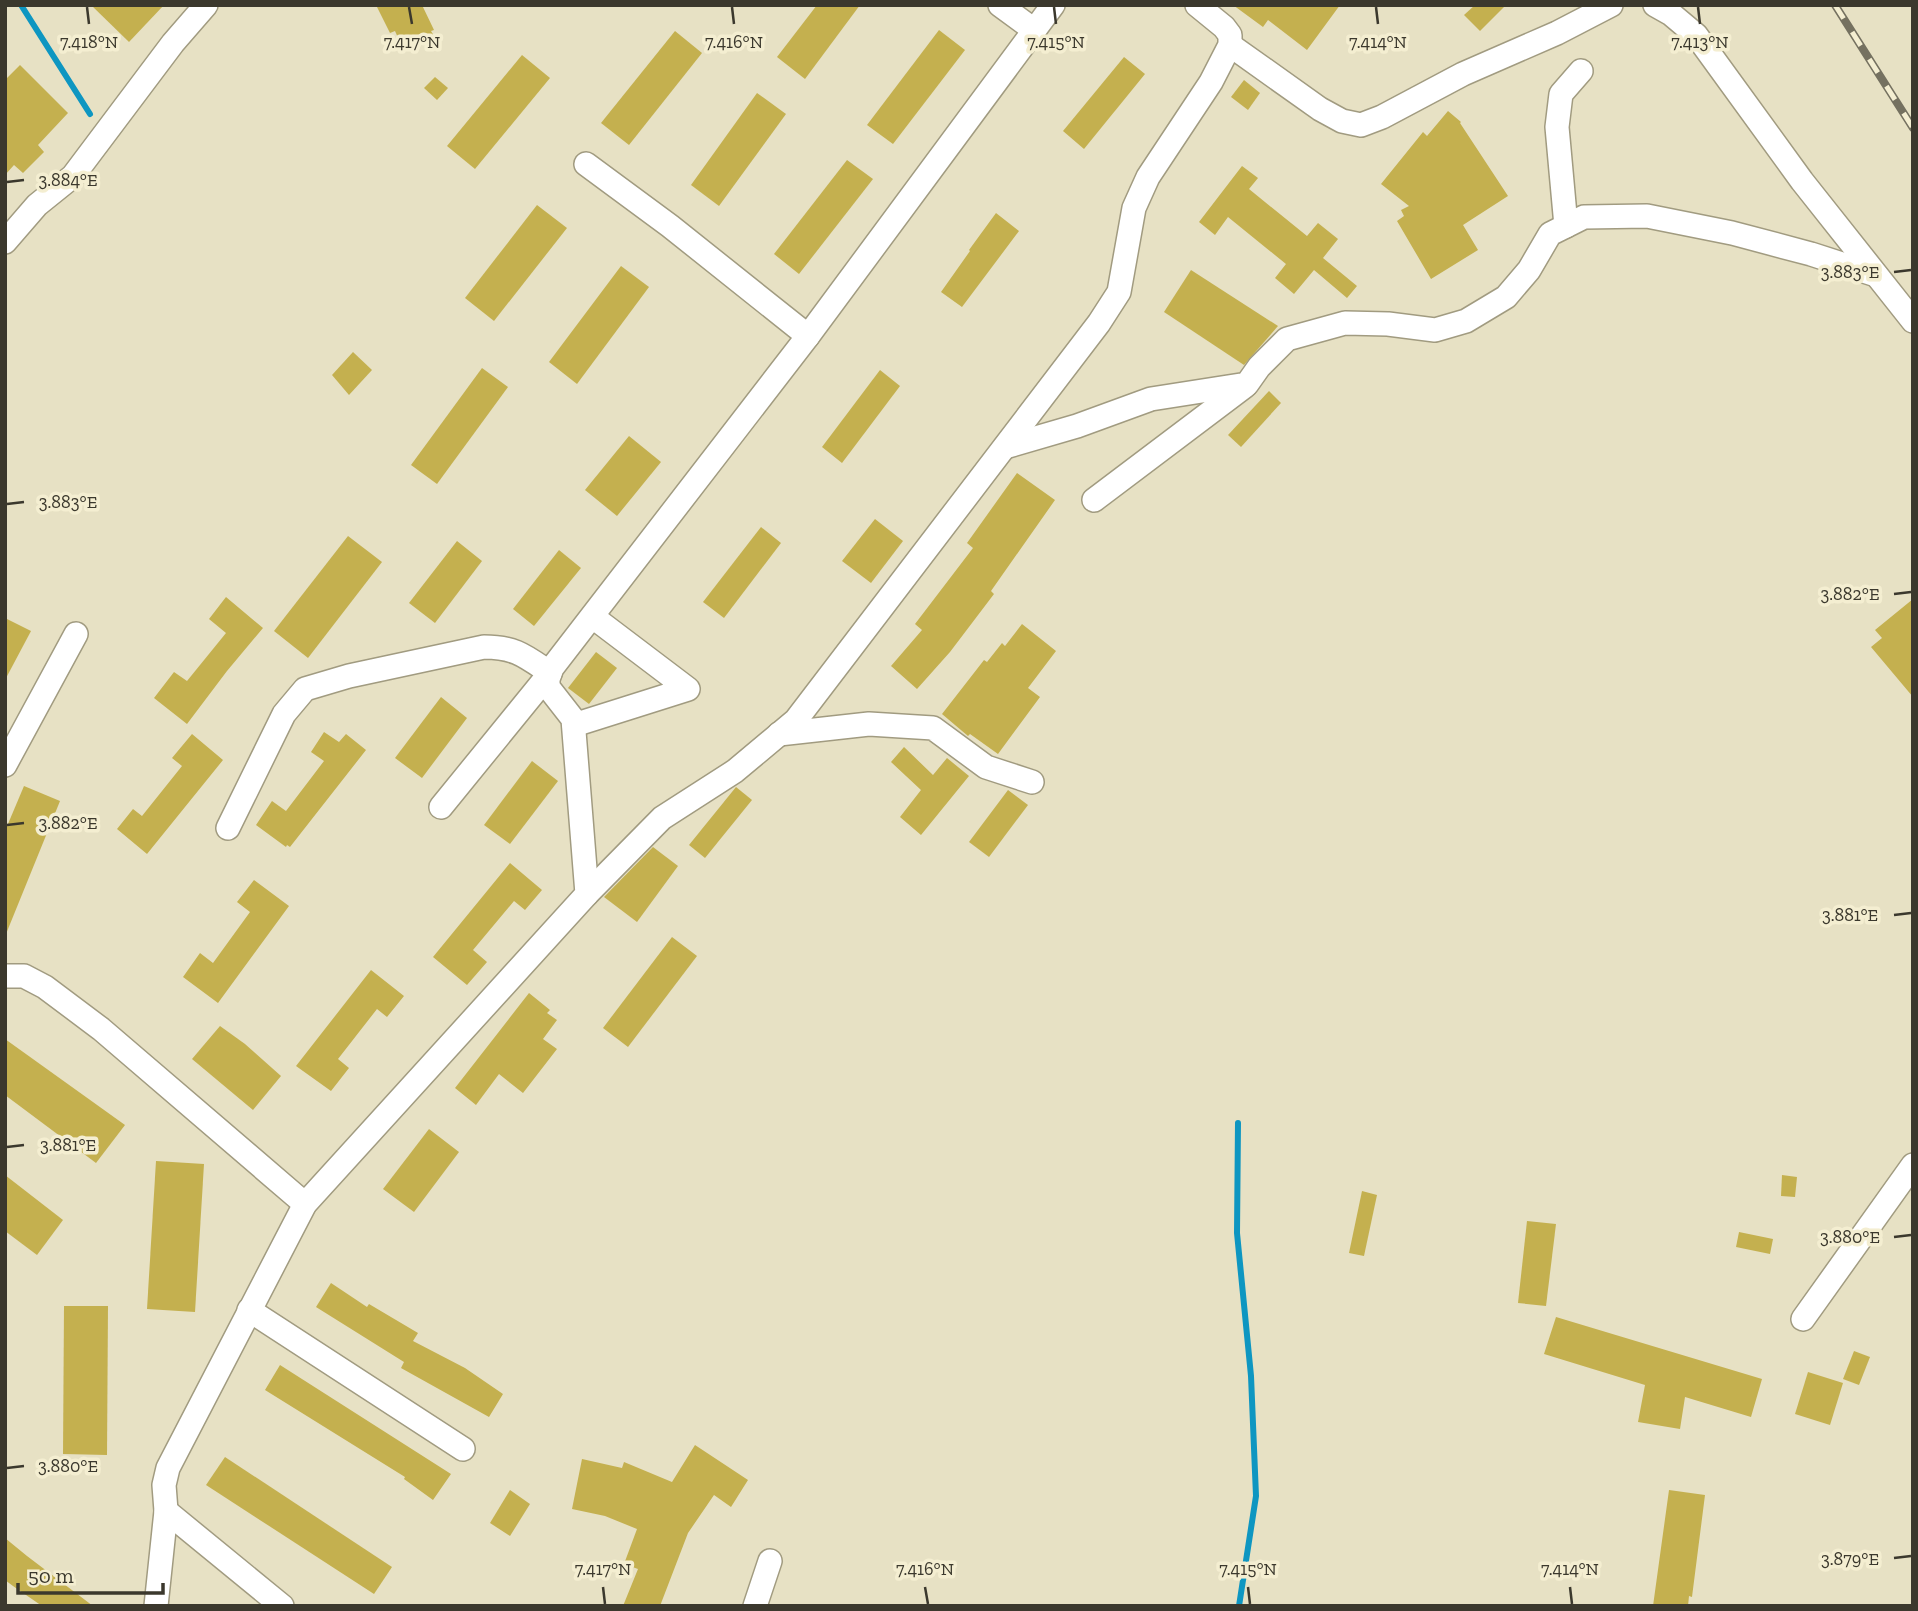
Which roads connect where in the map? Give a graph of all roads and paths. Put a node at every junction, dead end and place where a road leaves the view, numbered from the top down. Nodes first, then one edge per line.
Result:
1 (206, 5) edge
2 (1000, 5) edge
3 (1053, 5) edge
4 (1197, 5) edge
5 (1611, 5) edge
6 (1655, 5) edge
7 (1691, 5) edge
8 (1034, 30) junction
9 (1696, 35) junction
10 (1230, 45) junction
11 (1581, 71) dead end
12 (586, 164) dead end
13 (1566, 226) junction
14 (5, 242) edge
15 (1876, 275) junction
16 (1913, 321) edge
17 (808, 336) junction
18 (1247, 384) junction
19 (1005, 447) junction
20 (1094, 500) dead end
21 (593, 617) junction
22 (76, 634) dead end
23 (550, 673) junction
24 (574, 725) junction
25 (779, 734) junction
26 (5, 765) edge
27 (1032, 782) dead end
28 (441, 807) dead end
29 (228, 828) dead end
30 (587, 894) junction
31 (5, 976) edge
32 (1913, 1164) edge
33 (305, 1203) junction
34 (249, 1310) junction
35 (1803, 1319) dead end
36 (463, 1448) dead end
37 (166, 1511) junction
38 (770, 1561) dead end
39 (156, 1606) edge
40 (282, 1606) edge
41 (755, 1606) edge

1 - 14 street
2 - 8 street
3 - 8 street
4 - 10 street
5 - 10 street
6 - 9 street
7 - 9 street
8 - 17 street
9 - 15 street
10 - 19 street
11 - 13 street
12 - 17 street
13 - 15 street
13 - 18 street
15 - 16 street
17 - 21 street
18 - 19 street
18 - 20 street
19 - 25 street
21 - 23 street
21 - 24 street
22 - 26 street
23 - 24 street
23 - 28 street
23 - 29 street
24 - 30 street
25 - 27 street
25 - 30 street
30 - 33 street
31 - 33 street
32 - 35 street
33 - 34 street
34 - 36 street
34 - 37 street
37 - 39 street
37 - 40 street
38 - 41 street

